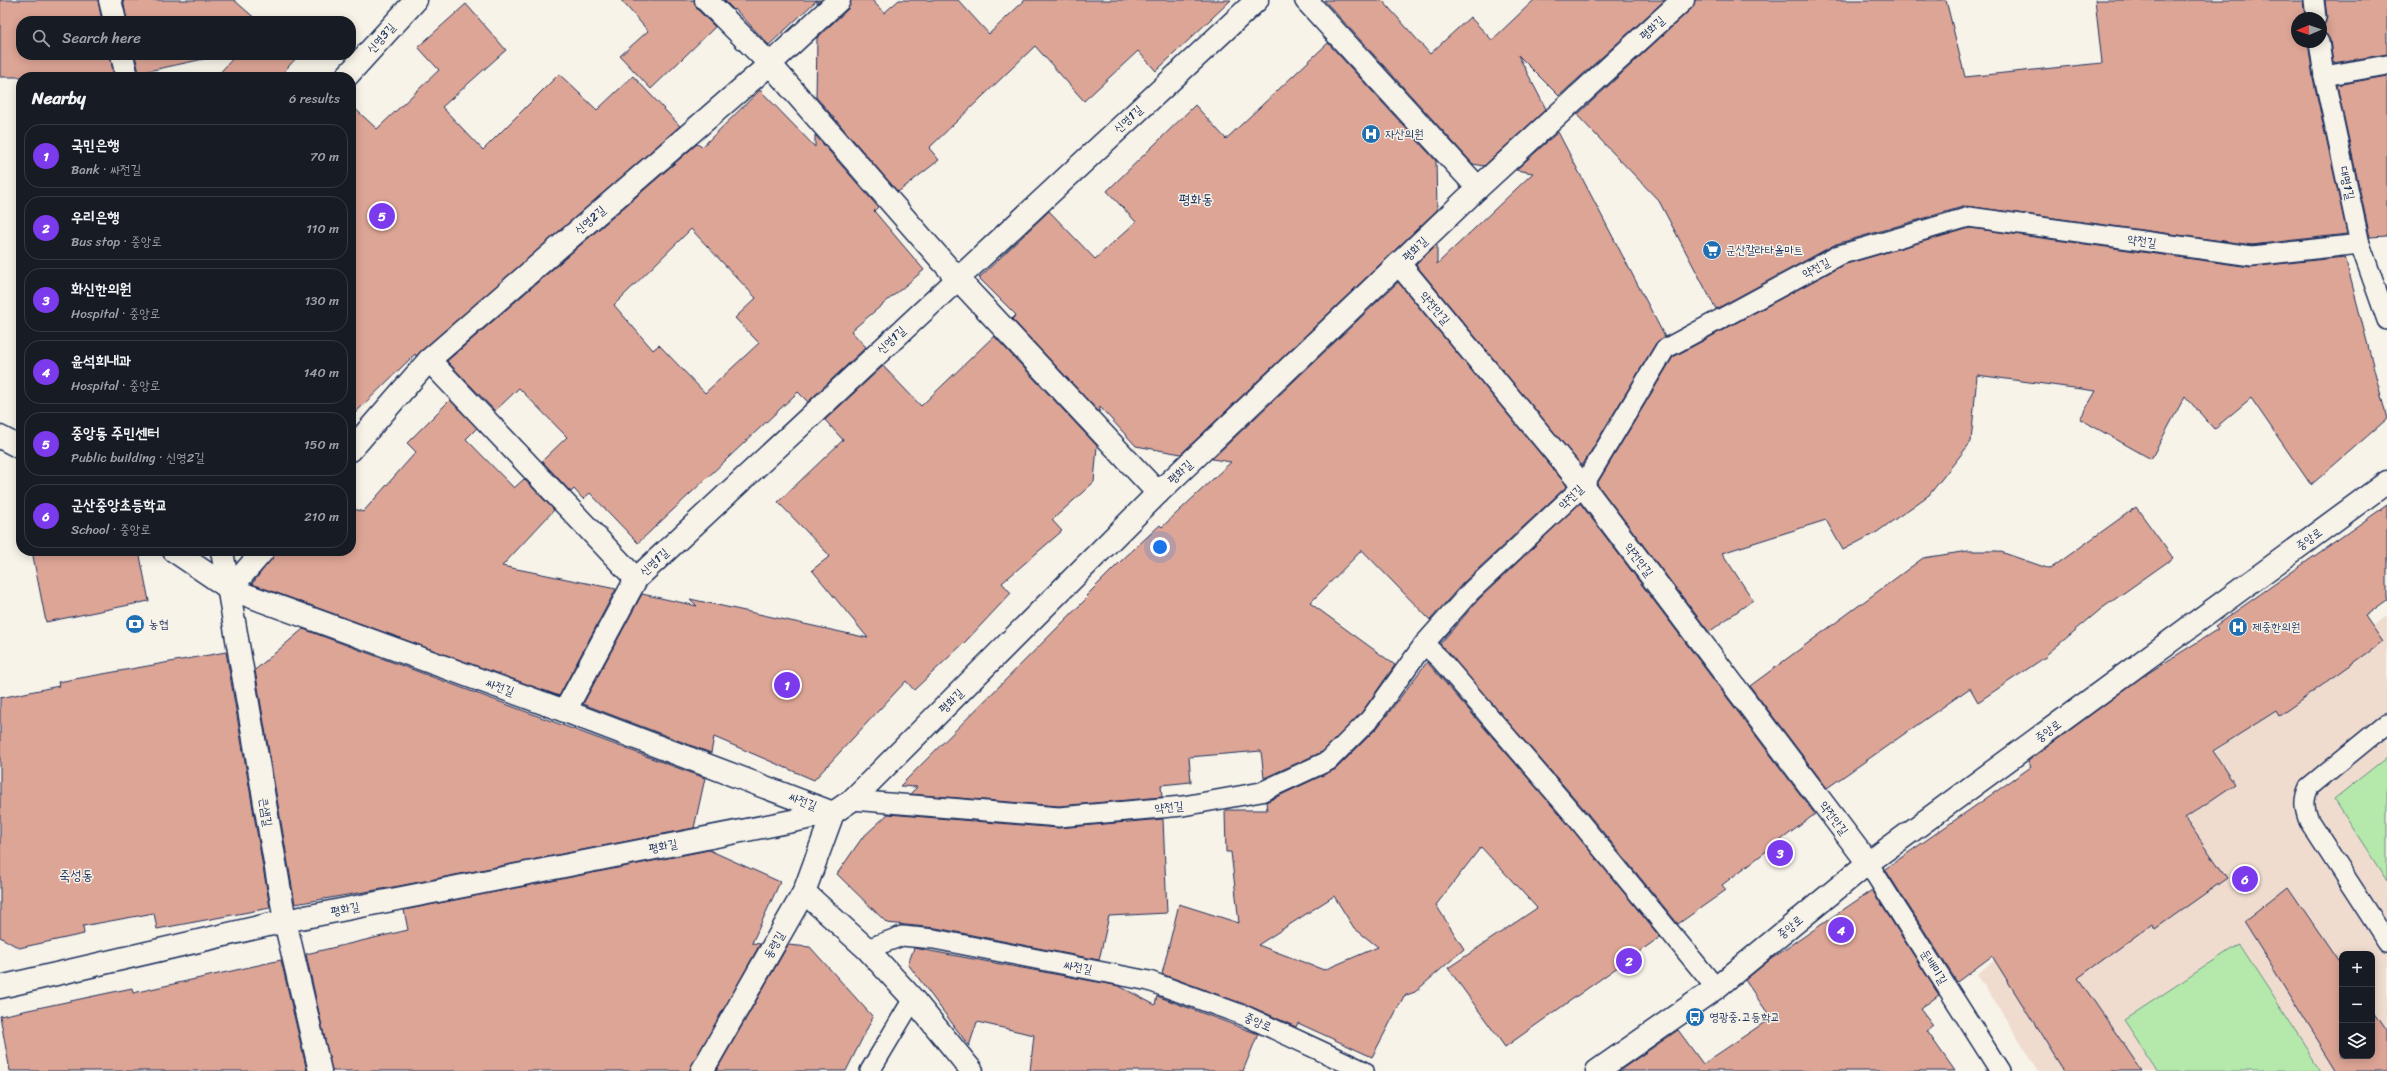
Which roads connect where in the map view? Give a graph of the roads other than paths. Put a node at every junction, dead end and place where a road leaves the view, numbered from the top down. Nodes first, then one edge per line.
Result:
1 (110, 0) edge
2 (416, 0) edge
3 (706, 0) edge
4 (839, 0) edge
5 (1256, 0) edge
6 (1306, 0) edge
7 (1683, 0) edge
8 (2314, 0) edge
9 (2315, 12) edge
10 (114, 16) edge
11 (2321, 48) edge
12 (123, 60) edge
13 (770, 64) junction
14 (2387, 65) edge
15 (126, 72) edge
16 (351, 72) edge
17 (2324, 76) junction
18 (1478, 188) junction
19 (2360, 244) junction
20 (1400, 264) junction
21 (958, 278) junction
22 (2387, 320) edge
23 (429, 360) junction
24 (356, 444) edge
25 (2387, 482) edge
26 (1583, 486) junction
27 (1158, 493) junction
28 (181, 556) edge
29 (223, 556) edge
30 (259, 556) edge
31 (636, 579) junction
32 (230, 589) junction
33 (1424, 644) junction
34 (565, 711) junction
35 (2387, 723) edge
36 (852, 800) junction
37 (833, 813) junction
38 (1868, 863) junction
39 (804, 892) junction
40 (284, 921) junction
41 (2387, 941) edge
42 (867, 949) junction
43 (1150, 981) joint
44 (0, 987) edge
45 (1716, 988) junction
46 (913, 999) junction
47 (320, 1071) edge
48 (702, 1071) edge
49 (870, 1071) edge
50 (972, 1071) edge
51 (1364, 1071) edge
52 (1597, 1071) edge
53 (2000, 1071) edge

1 - 10 street
2 - 16 street, 신영3길
3 - 13 street
4 - 13 street, 신영2길
5 - 21 street, 신영1길
6 - 18 street
7 - 18 street, 평화길
8 - 9 lane
11 - 17 lane, 대명1길
12 - 15 street
13 - 21 street
13 - 23 street, 신영2길
14 - 17 lane
17 - 19 lane, 대명1길
18 - 20 street, 평화길
19 - 22 lane, 대명1길
19 - 26 lane, 약전길
20 - 26 street, 약전안길
20 - 27 street, 평화길
21 - 27 street
21 - 31 street, 신영1길
23 - 24 street, 신영2길
23 - 31 street
25 - 38 street, 중앙로
26 - 33 lane, 약전길
26 - 38 street, 약전안길
27 - 36 street, 평화길
28 - 32 street, 싸전길
29 - 32 street, 큰샘길
30 - 32 street
31 - 34 street, 신영1길
32 - 34 street, 싸전길
32 - 40 street, 큰샘길
33 - 36 lane, 약전길
33 - 45 lane
34 - 37 street, 싸전길
35 - 41 lane
36 - 37 street, 평화길
37 - 39 street, 동령길
37 - 40 street, 평화길
38 - 45 street, 중앙로
38 - 53 lane, 둔배미길
39 - 42 street
39 - 48 street, 동령길
40 - 44 street, 평화길
40 - 47 street, 큰샘길
42 - 43 lane, 싸전길
42 - 46 street
43 - 51 lane, 중앙로
45 - 52 street, 중앙로
46 - 49 lane
46 - 50 street

